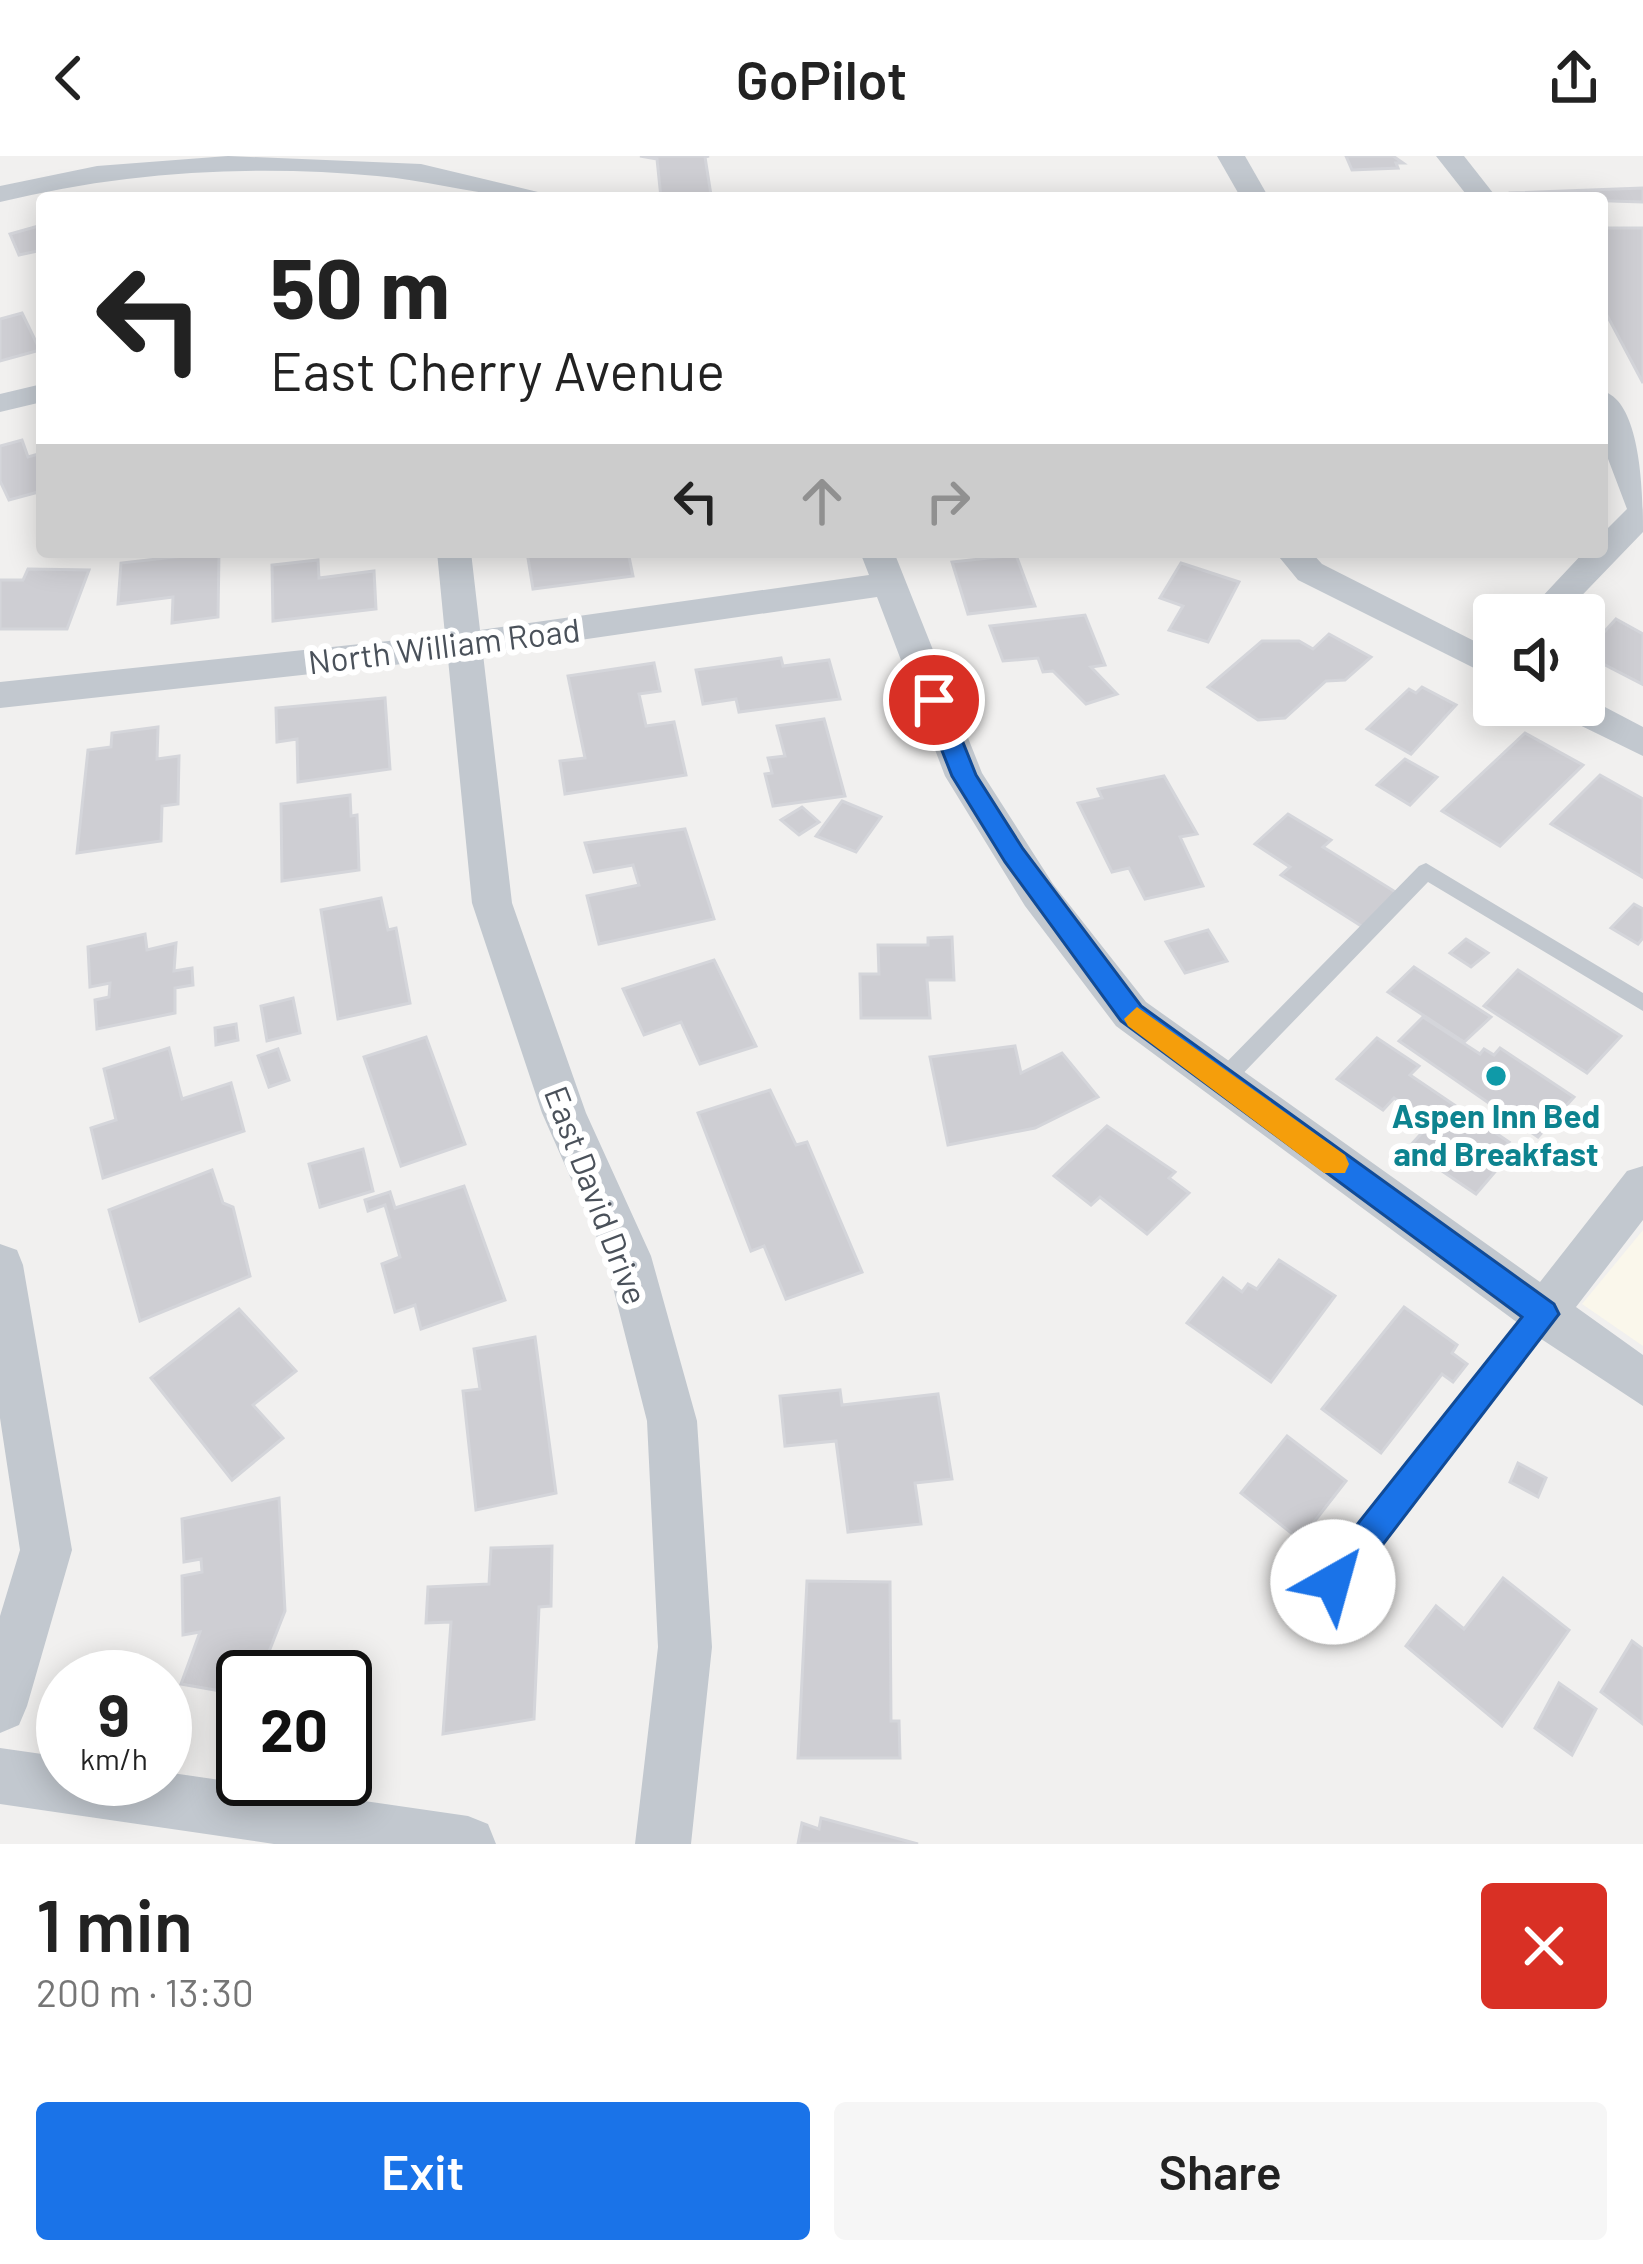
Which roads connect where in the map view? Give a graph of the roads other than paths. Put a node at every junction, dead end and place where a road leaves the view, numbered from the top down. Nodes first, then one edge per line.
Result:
1 (8, 156) edge
2 (1231, 156) edge
3 (1450, 156) edge
4 (426, 164) edge
5 (8, 191) edge
6 (511, 192) edge
7 (1252, 192) edge
8 (1479, 192) edge
9 (36, 394) edge
10 (0, 403) edge
11 (1608, 420) edge
12 (1637, 518) edge
13 (1608, 548) edge
14 (454, 558) edge
15 (1297, 558) edge
16 (1598, 558) edge
17 (882, 568) edge
18 (1563, 594) edge
19 (461, 645) junction
20 (1473, 654) edge
21 (0, 695) edge
22 (1605, 723) edge
23 (1643, 742) edge
24 (1643, 1004) edge
25 (1221, 1082) junction
26 (1643, 1185) edge
27 (0, 1265) edge
28 (1543, 1314) junction
29 (1643, 1383) edge
30 (1333, 1582) dead end
31 (0, 1706) edge
32 (0, 1776) edge
33 (468, 1844) edge
34 (662, 1844) edge

1 - 5 street
2 - 7 street
3 - 8 street
4 - 5 street
4 - 6 street
9 - 10 street
11 - 12 street
12 - 13 street
14 - 19 street, East David Drive
15 - 20 street
16 - 18 street
17 - 19 street, North William Road
17 - 25 street
19 - 21 street, North William Road
19 - 34 street, East David Drive
22 - 23 street
24 - 25 lane
25 - 28 street
26 - 28 street
27 - 31 street
28 - 29 street
28 - 30 lane
32 - 33 street

